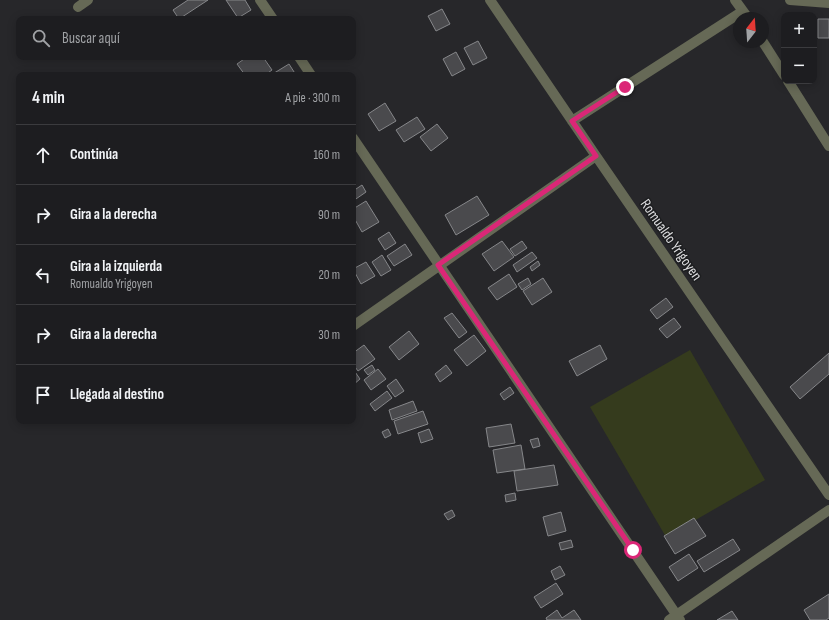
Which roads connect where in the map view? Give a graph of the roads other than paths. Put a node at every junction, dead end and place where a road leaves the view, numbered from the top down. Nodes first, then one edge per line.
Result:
1 (88, 0) edge
2 (260, 0) edge
3 (490, 0) edge
4 (735, 0) edge
5 (790, 0) edge
6 (829, 3) edge
7 (78, 7) dead end
8 (744, 12) edge
9 (271, 16) edge
10 (733, 22) edge
11 (767, 48) edge
12 (301, 60) edge
13 (781, 70) edge
14 (309, 72) edge
15 (790, 84) edge
16 (572, 121) junction
17 (356, 142) edge
18 (829, 146) edge
19 (596, 156) junction
20 (438, 265) junction
21 (356, 324) edge
22 (829, 495) edge
23 (829, 510) edge
24 (675, 618) edge

1 - 7 street
2 - 9 street
3 - 16 street, Romualdo Yrigoyen
4 - 8 street
5 - 6 street
10 - 16 street
11 - 13 street
12 - 14 street
15 - 18 street
16 - 19 street, Romualdo Yrigoyen
17 - 20 street
19 - 20 street
19 - 22 street, Romualdo Yrigoyen
20 - 21 street
20 - 24 street
23 - 24 street

